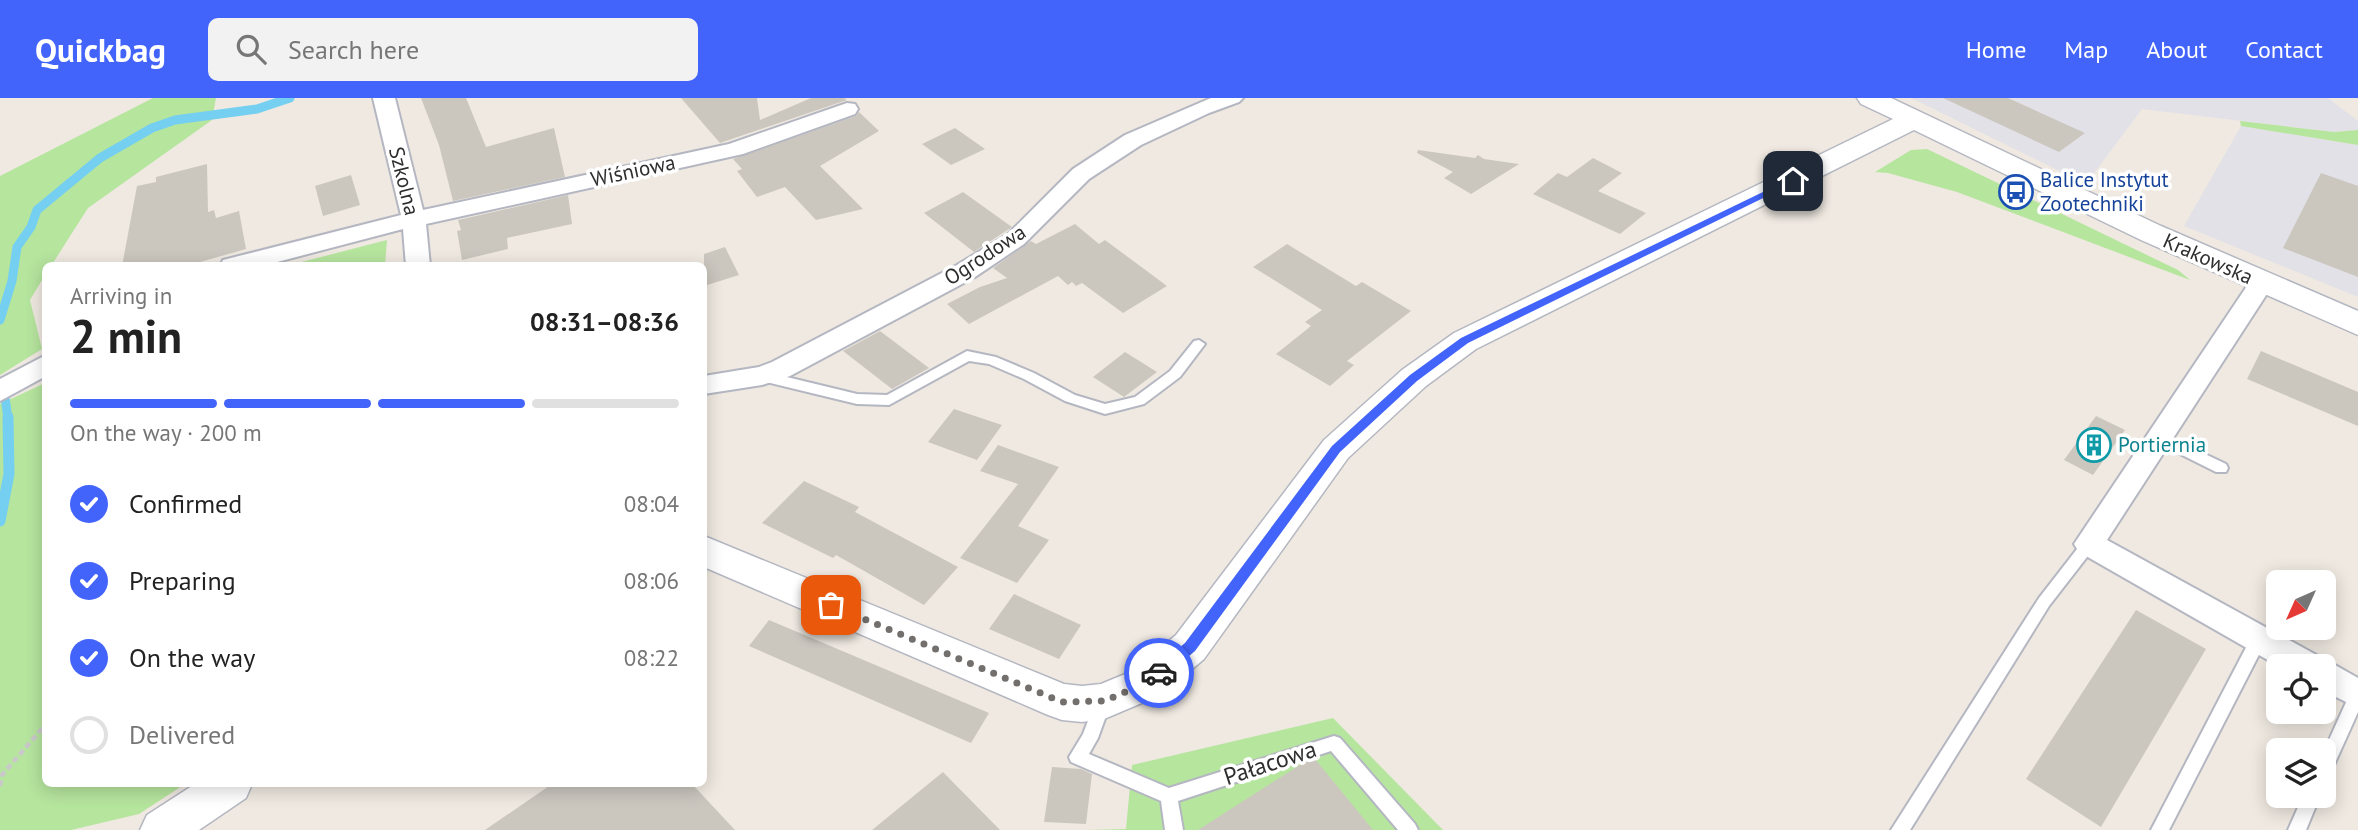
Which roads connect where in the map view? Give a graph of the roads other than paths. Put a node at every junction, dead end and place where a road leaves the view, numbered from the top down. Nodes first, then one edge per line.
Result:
1 (384, 98) edge
2 (1232, 98) edge
3 (1870, 98) edge
4 (846, 109) dead end
5 (1914, 119) junction
6 (414, 219) junction
7 (247, 262) edge
8 (418, 262) edge
9 (2262, 283) junction
10 (2358, 324) edge
11 (1199, 344) dead end
12 (42, 366) edge
13 (762, 376) junction
14 (707, 385) edge
15 (0, 391) edge
16 (2161, 438) junction
17 (2221, 468) dead end
18 (2089, 544) junction
19 (707, 552) edge
20 (2259, 639) junction
21 (2286, 654) edge
22 (2336, 682) edge
23 (2358, 694) edge
24 (1104, 701) junction
25 (2336, 743) edge
26 (226, 787) edge
27 (1169, 796) junction
28 (2307, 808) edge
29 (162, 830) edge
30 (1174, 830) edge
31 (1409, 830) edge
32 (1900, 830) edge
33 (2160, 830) edge
34 (2297, 830) edge

1 - 6 street, Szkolna
2 - 13 street, Ogrodowa
3 - 5 street, Krakowska
4 - 6 street, Wiśniowa
5 - 9 street, Krakowska
5 - 24 street
6 - 7 street, Wiśniowa
6 - 8 street, Szkolna
9 - 10 street, Krakowska
9 - 16 street
11 - 13 lane, Ogrodowa
12 - 15 street
13 - 14 street, Ogrodowa
16 - 17 lane
16 - 18 street
18 - 20 street
18 - 32 lane
19 - 24 street
20 - 21 street
20 - 33 lane
22 - 23 street
23 - 25 lane
24 - 27 lane
26 - 29 street
27 - 30 lane
27 - 31 lane, Pałacowa
28 - 34 lane

